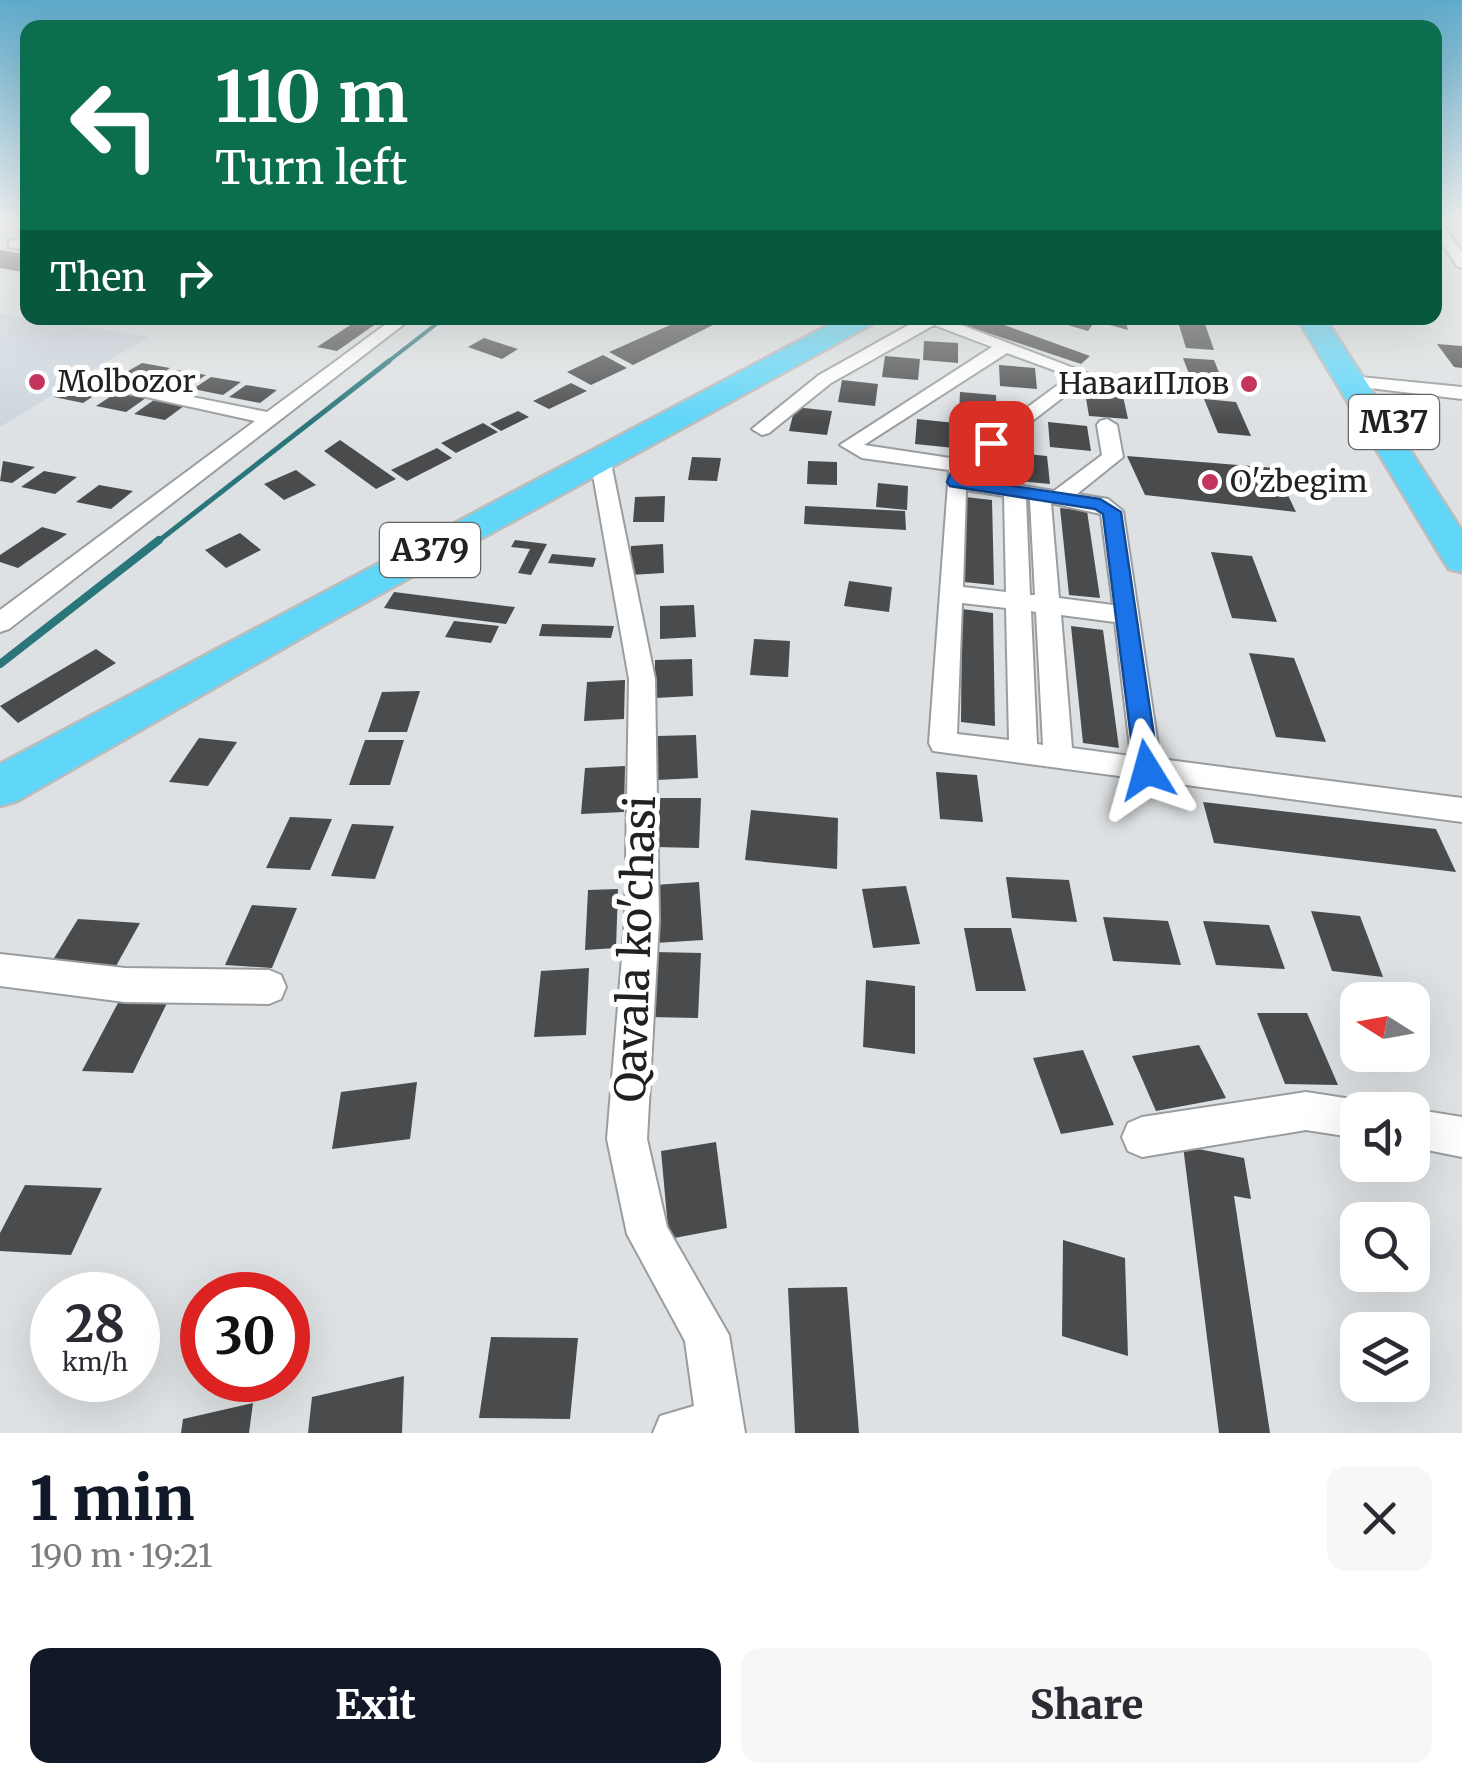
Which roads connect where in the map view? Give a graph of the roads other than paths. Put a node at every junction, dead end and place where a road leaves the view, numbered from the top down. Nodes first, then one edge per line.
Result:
1 (392, 325) edge
2 (849, 325) edge
3 (919, 325) edge
4 (950, 325) edge
5 (1315, 325) edge
6 (1330, 325) edge
7 (1006, 346) junction
8 (84, 378) dead end
9 (1359, 382) junction
10 (1462, 393) edge
11 (268, 418) junction
12 (1107, 425) dead end
13 (762, 429) dead end
14 (600, 458) junction
15 (958, 474) junction
16 (1038, 495) junction
17 (1462, 526) edge
18 (1462, 560) edge
19 (950, 593) junction
20 (1018, 602) junction
21 (1048, 605) junction
22 (1126, 615) junction
23 (2, 616) edge
24 (1023, 754) junction
25 (1058, 758) junction
26 (1147, 770) junction
27 (0, 787) edge
28 (1462, 810) edge
29 (0, 970) edge
30 (269, 987) dead end
31 (1340, 1116) edge
32 (1430, 1131) edge
33 (1462, 1136) edge
34 (1142, 1137) dead end
35 (706, 1430) edge

1 - 11 street
2 - 14 highway, A379
3 - 13 street
4 - 7 street
5 - 9 highway, M37
6 - 9 highway, M37
7 - 15 street
7 - 15 street
8 - 11 street
9 - 10 street
9 - 17 highway, M37
9 - 18 highway, M37
11 - 23 street
12 - 16 street
14 - 27 highway, A379
14 - 35 street, Qavala ko'chasi
15 - 16 street
15 - 19 street
16 - 20 street
16 - 21 street
16 - 22 street
19 - 20 street
19 - 24 street
20 - 21 street
20 - 24 street
21 - 22 street
21 - 25 street
22 - 26 street
24 - 25 street
25 - 26 street
26 - 28 street
29 - 30 street
31 - 34 street
32 - 33 street

